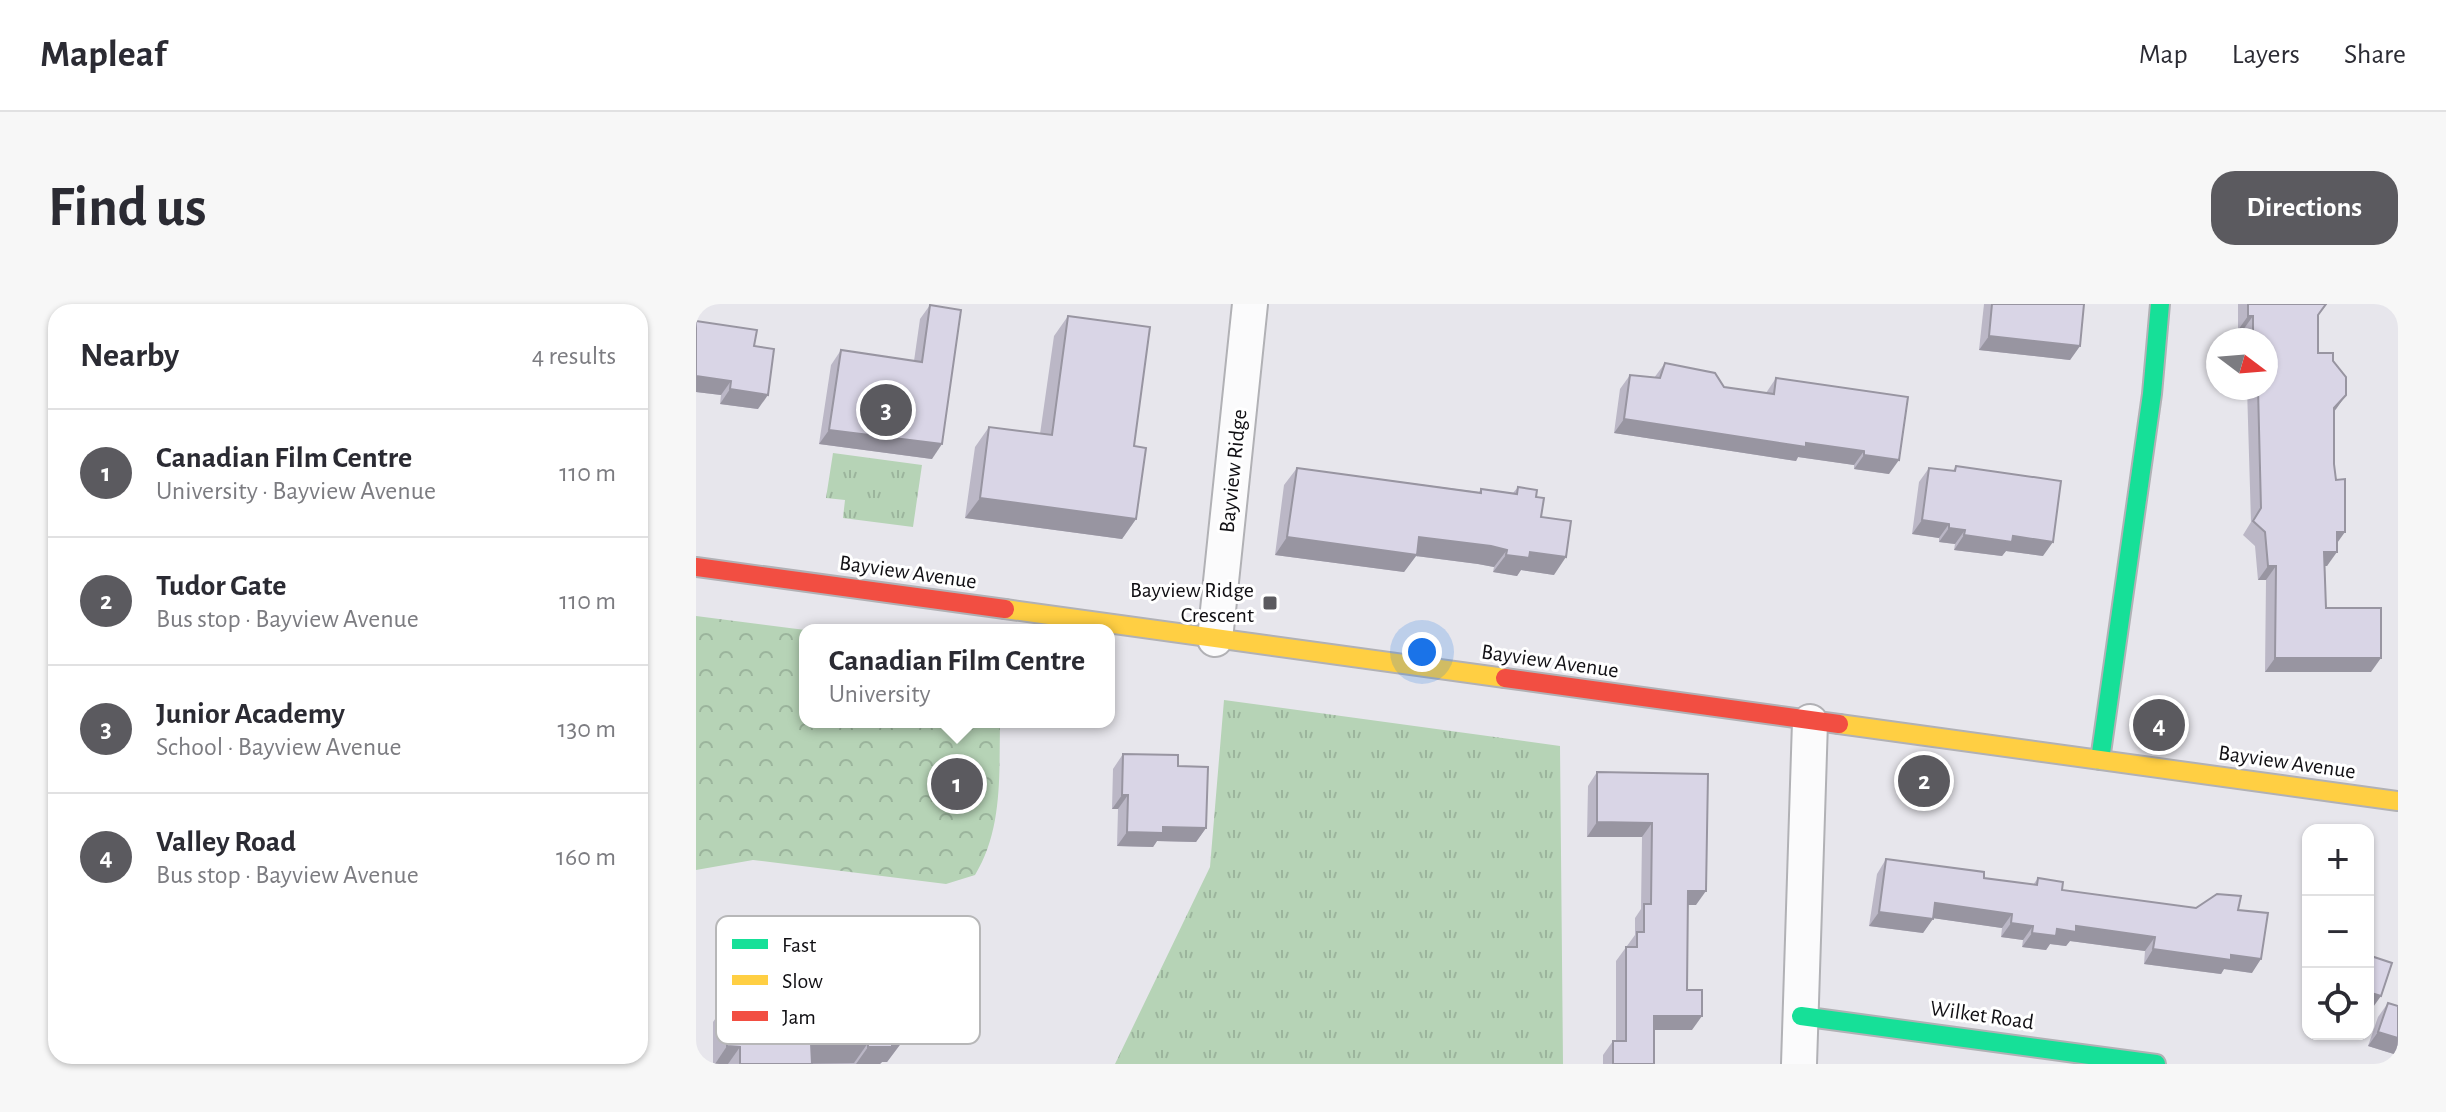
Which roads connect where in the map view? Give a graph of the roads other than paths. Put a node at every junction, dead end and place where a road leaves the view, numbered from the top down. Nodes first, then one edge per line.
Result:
1 (1250, 304) edge
2 (2160, 304) edge
3 (696, 567) edge
4 (1107, 624) edge
5 (1115, 625) edge
6 (1215, 639) junction
7 (1810, 722) junction
8 (2100, 760) junction
9 (2398, 801) edge
10 (1801, 1016) junction
11 (1799, 1064) edge
12 (2156, 1064) edge

1 - 6 street, Bayview Ridge
2 - 8 main road
3 - 4 main road, Bayview Avenue
5 - 6 main road, Bayview Avenue
6 - 7 main road, Bayview Avenue
7 - 8 main road, Bayview Avenue
7 - 10 street
8 - 9 main road, Bayview Avenue
10 - 11 street
10 - 12 main road, Wilket Road

